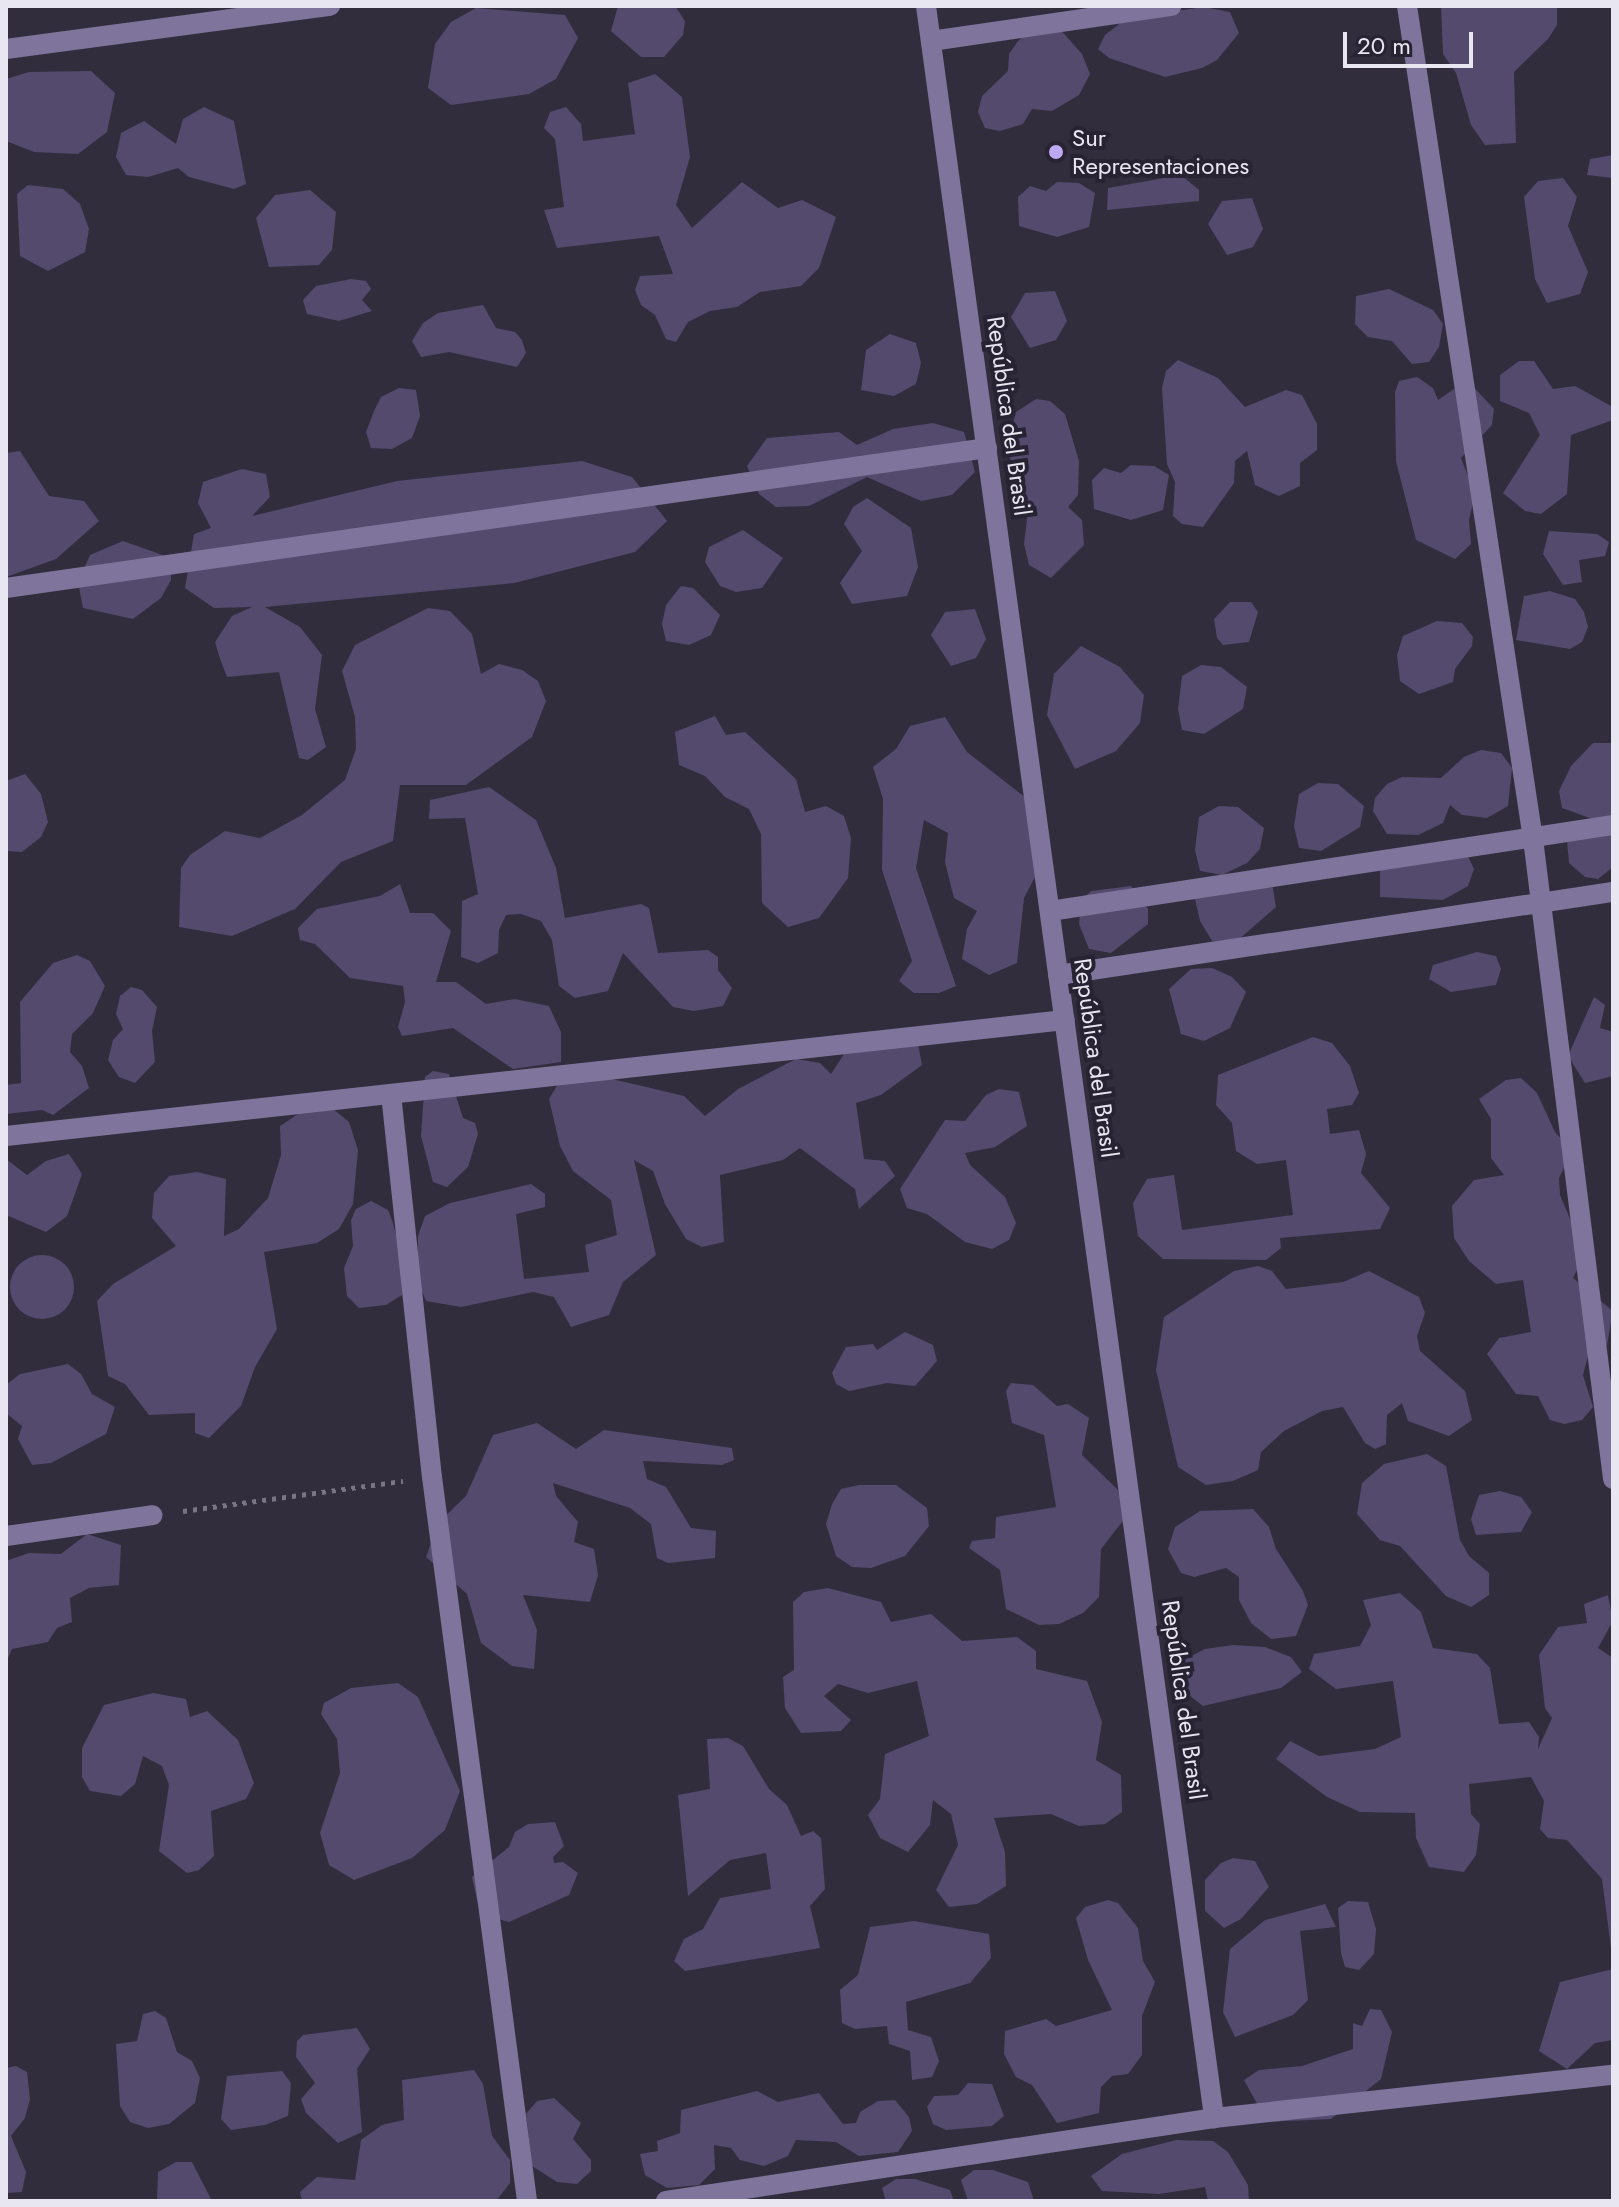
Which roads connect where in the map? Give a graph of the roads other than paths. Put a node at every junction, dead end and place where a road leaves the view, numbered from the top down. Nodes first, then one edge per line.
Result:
1 (330, 6) edge
2 (926, 6) edge
3 (1171, 6) edge
4 (1407, 6) edge
5 (216, 14) edge
6 (931, 41) junction
7 (6, 49) edge
8 (987, 448) junction
9 (6, 588) edge
10 (1613, 825) edge
11 (1533, 839) junction
12 (1613, 892) edge
13 (1541, 904) junction
14 (1050, 911) junction
15 (1058, 975) junction
16 (1065, 1020) junction
17 (391, 1094) junction
18 (6, 1136) edge
19 (1613, 1479) edge
20 (153, 1515) road end
21 (6, 1536) edge
22 (1613, 2075) edge
23 (1214, 2118) junction
24 (527, 2201) edge
25 (666, 2201) edge

1 - 5 street
2 - 6 street, República del Brasil
3 - 6 street
4 - 11 street
5 - 7 street
6 - 8 street, República del Brasil
8 - 9 street
8 - 14 street, República del Brasil
10 - 11 street
11 - 13 street
11 - 14 street
12 - 13 street
13 - 15 street
13 - 19 street
14 - 15 street, República del Brasil
15 - 16 street, República del Brasil
16 - 17 street
16 - 23 street, República del Brasil
17 - 18 street
17 - 24 street
20 - 21 street
22 - 23 street
23 - 25 street

